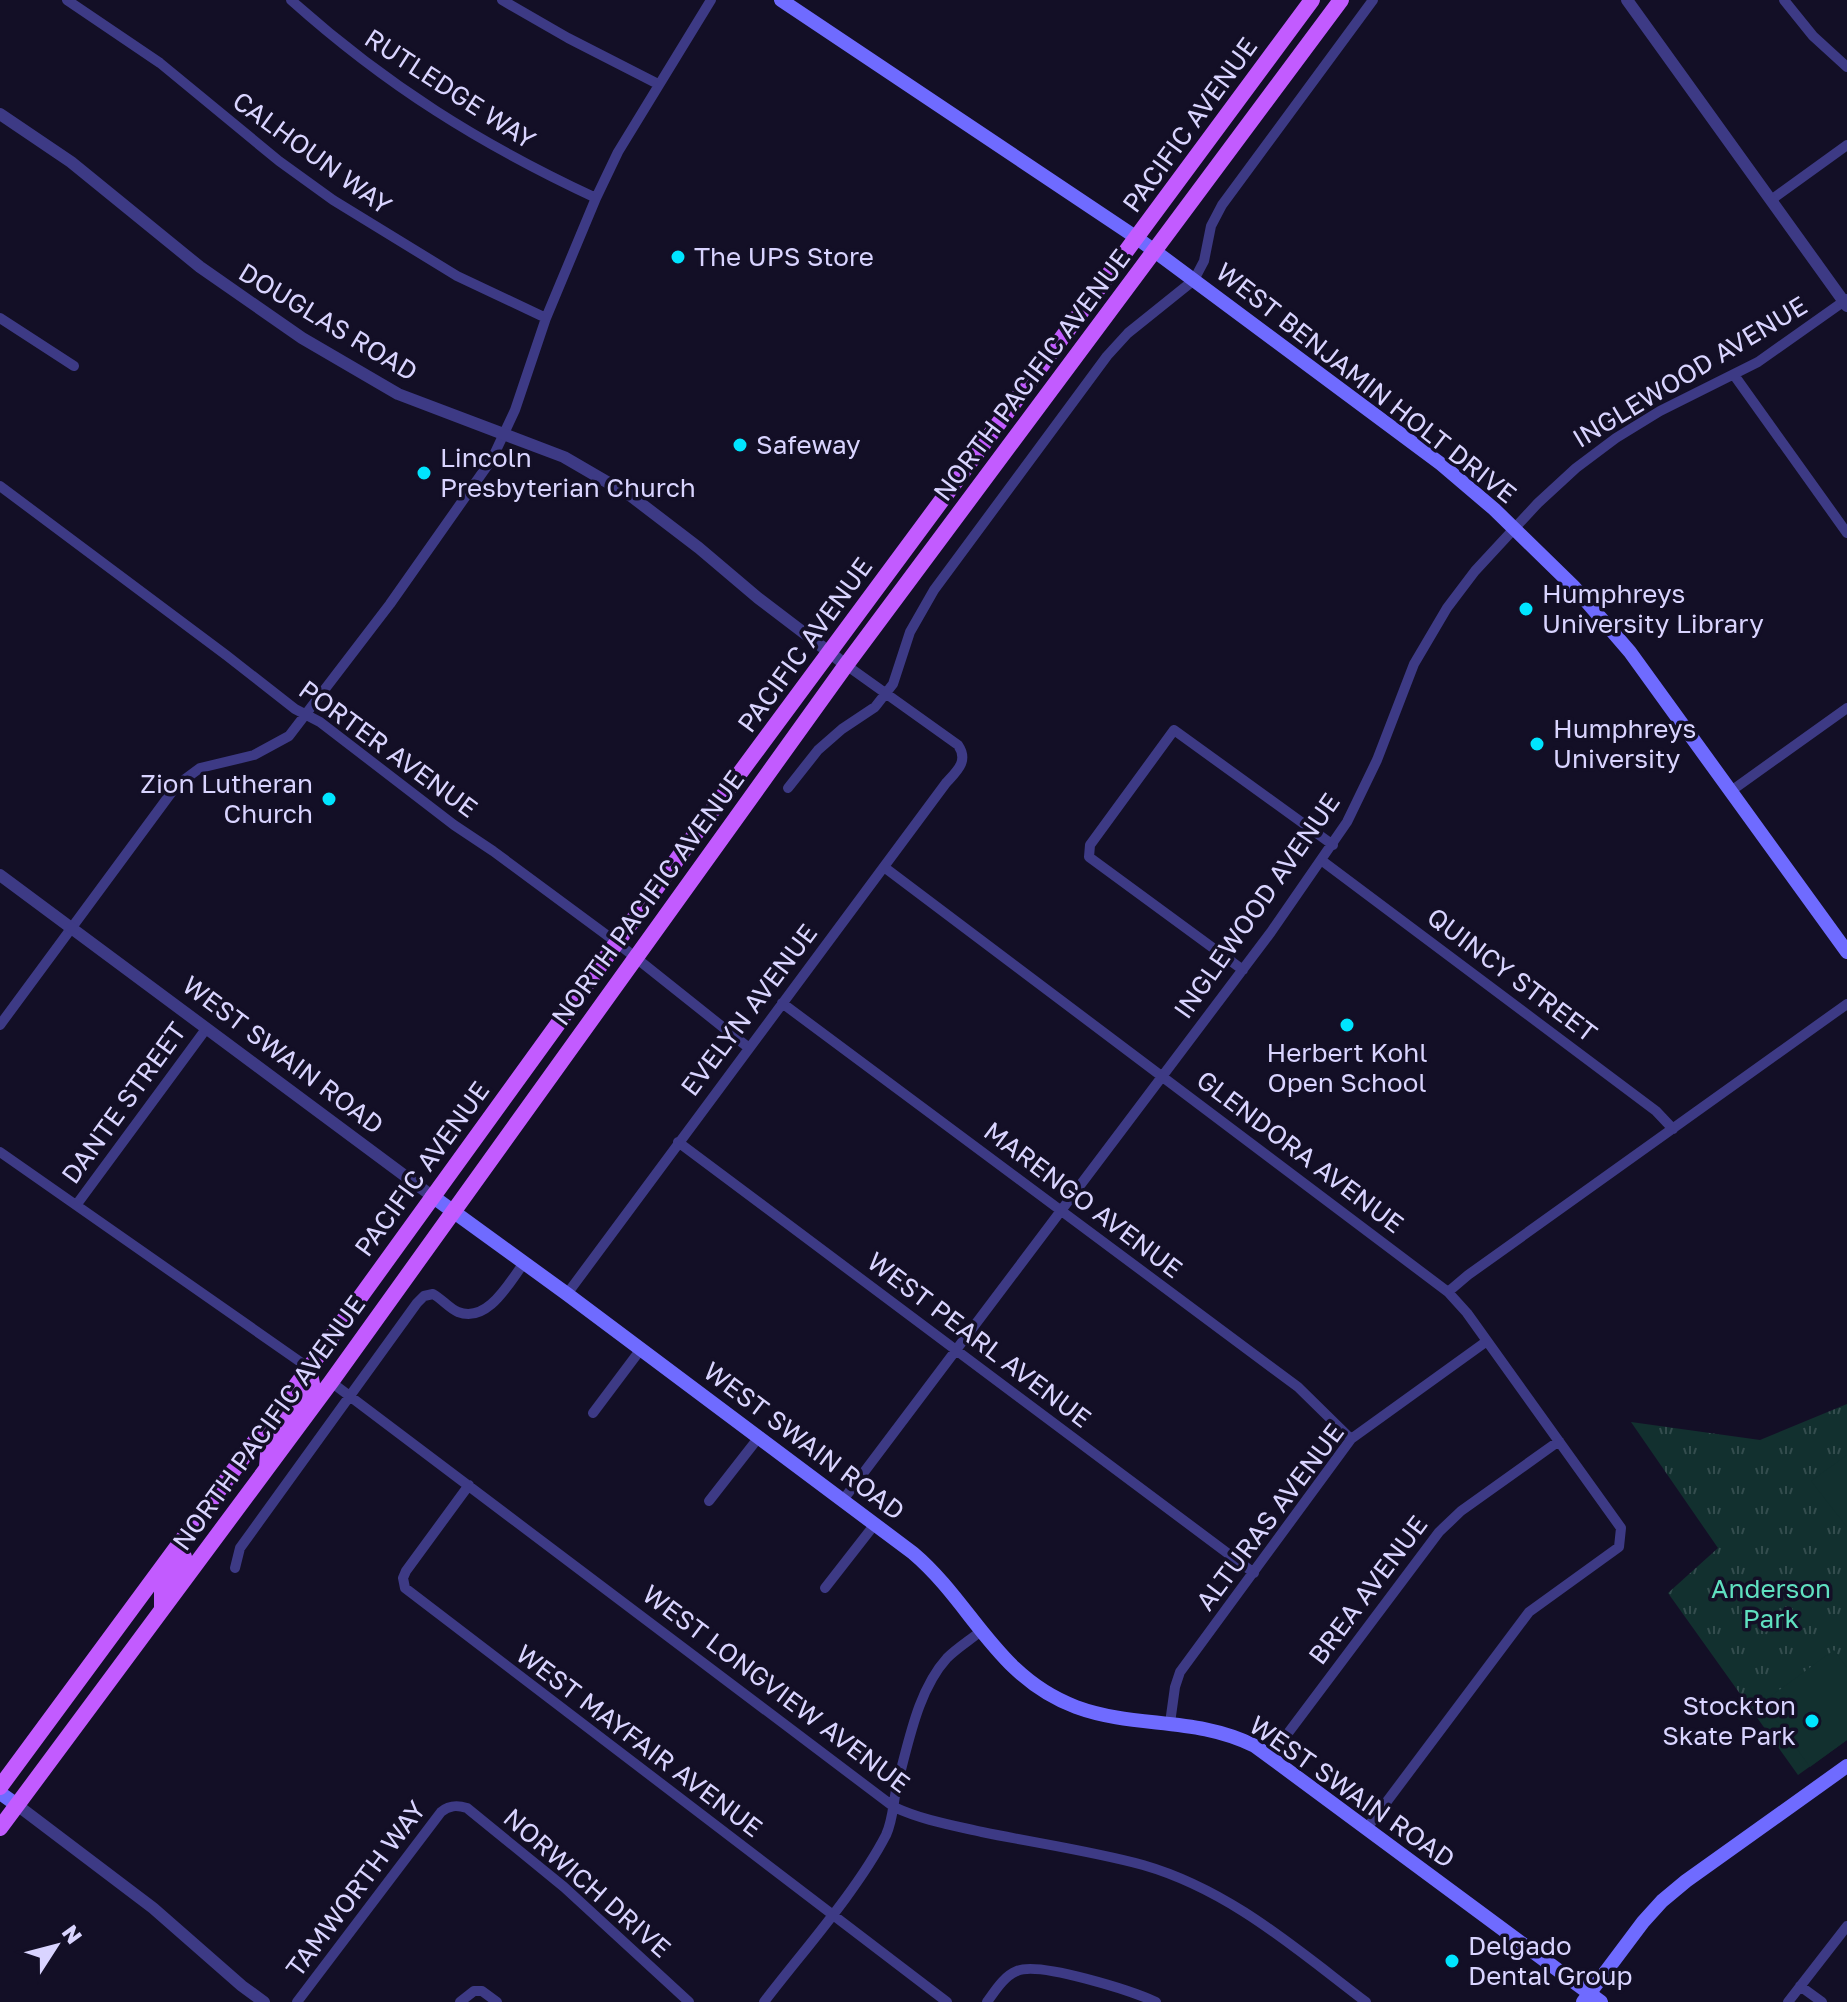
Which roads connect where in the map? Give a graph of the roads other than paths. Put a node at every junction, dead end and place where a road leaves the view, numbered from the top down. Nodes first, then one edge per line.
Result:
1 (67, 0) edge
2 (291, 0) edge
3 (502, 0) edge
4 (711, 0) edge
5 (781, 0) edge
6 (1312, 0) edge
7 (1341, 0) edge
8 (1373, 0) edge
9 (1627, 0) edge
10 (1784, 0) edge
11 (1847, 67) edge
12 (658, 84) junction
13 (0, 114) edge
14 (1847, 145) edge
15 (596, 198) junction
16 (1771, 200) junction
17 (1137, 238) junction
18 (1154, 250) junction
19 (1194, 280) junction
20 (1846, 302) edge
21 (0, 318) edge
22 (546, 318) junction
23 (74, 366) dead end
24 (1734, 375) junction
25 (505, 434) junction
26 (0, 486) edge
27 (1515, 528) junction
28 (1847, 533) edge
29 (830, 652) junction
30 (846, 665) junction
31 (885, 694) junction
32 (1847, 708) edge
33 (306, 715) junction
34 (963, 753) joint
35 (788, 788) dead end
36 (1731, 791) junction
37 (1333, 845) junction
38 (1321, 860) junction
39 (884, 867) junction
40 (0, 875) edge
41 (71, 928) junction
42 (616, 942) junction
43 (1847, 952) edge
44 (634, 957) junction
45 (1243, 970) junction
46 (782, 1003) junction
47 (1847, 1004) edge
48 (0, 1025) edge
49 (206, 1029) junction
50 (749, 1048) junction
51 (1163, 1075) junction
52 (1673, 1129) junction
53 (678, 1142) junction
54 (0, 1152) edge
55 (432, 1196) junction
56 (77, 1204) junction
57 (452, 1211) junction
58 (1061, 1211) junction
59 (524, 1263) junction
60 (1448, 1292) junction
61 (567, 1294) junction
62 (353, 1306) junction
63 (1487, 1341) junction
64 (641, 1349) junction
65 (957, 1350) junction
66 (309, 1368) junction
67 (331, 1382) junction
68 (351, 1395) junction
69 (593, 1413) dead end
70 (759, 1437) junction
71 (1351, 1439) junction
72 (1559, 1441) junction
73 (266, 1468) junction
74 (469, 1485) junction
75 (843, 1500) junction
76 (709, 1501) dead end
77 (196, 1523) junction
78 (875, 1524) junction
79 (235, 1568) dead end
80 (1254, 1573) junction
81 (825, 1588) dead end
82 (162, 1609) junction
83 (981, 1631) junction
84 (1170, 1723) junction
85 (1270, 1757) junction
86 (1847, 1766) edge
87 (0, 1790) edge
88 (17, 1805) junction
89 (452, 1806) joint
90 (894, 1807) junction
91 (0, 1828) edge
92 (1367, 1828) junction
93 (831, 1915) junction
94 (1847, 1926) edge
95 (1800, 1986) junction
96 (1591, 1999) edge
97 (264, 2002) edge
98 (297, 2002) edge
99 (460, 2002) edge
100 (497, 2002) edge
101 (689, 2002) edge
102 (764, 2002) edge
103 (947, 2002) edge
104 (987, 2002) edge
105 (1156, 2002) edge
106 (1366, 2002) edge
107 (1788, 2002) edge
108 (1822, 2002) edge

1 - 22 street, CALHOUN WAY
2 - 15 street, RUTLEDGE WAY
3 - 12 street
4 - 12 street
5 - 17 main road, WEST BENJAMIN HOLT DRIVE
6 - 17 main road, PACIFIC AVENUE
7 - 18 main road, NORTH PACIFIC AVENUE
8 - 19 street
9 - 16 street
10 - 11 street
12 - 15 street
13 - 25 street, DOUGLAS ROAD
14 - 16 street
15 - 22 street
16 - 20 street
17 - 18 main road, WEST BENJAMIN HOLT DRIVE
17 - 29 main road, PACIFIC AVENUE
18 - 19 main road, WEST BENJAMIN HOLT DRIVE
18 - 30 main road, NORTH PACIFIC AVENUE
19 - 27 main road, WEST BENJAMIN HOLT DRIVE
19 - 31 street
20 - 24 street, INGLEWOOD AVENUE
21 - 23 street
22 - 25 street
24 - 27 street, INGLEWOOD AVENUE
24 - 28 street
25 - 29 street, DOUGLAS ROAD
25 - 33 street
26 - 33 street, PORTER AVENUE
27 - 36 main road, WEST BENJAMIN HOLT DRIVE
27 - 37 street, INGLEWOOD AVENUE
29 - 30 street, DOUGLAS ROAD
29 - 42 main road, PACIFIC AVENUE
30 - 31 street, DOUGLAS ROAD
30 - 44 main road, NORTH PACIFIC AVENUE
31 - 34 street, DOUGLAS ROAD
31 - 35 street
32 - 36 street
33 - 41 street
33 - 42 street, PORTER AVENUE
34 - 39 street, EVELYN AVENUE
36 - 43 main road, WEST BENJAMIN HOLT DRIVE
37 - 38 street, INGLEWOOD AVENUE
37 - 45 street
38 - 45 street, INGLEWOOD AVENUE
38 - 52 street, QUINCY STREET
39 - 46 street, EVELYN AVENUE
39 - 51 street, GLENDORA AVENUE
40 - 41 street, WEST SWAIN ROAD
41 - 48 street
41 - 49 street, WEST SWAIN ROAD
42 - 44 street, PORTER AVENUE
42 - 55 main road, PACIFIC AVENUE
44 - 50 street, PORTER AVENUE
44 - 57 main road, NORTH PACIFIC AVENUE
45 - 51 street, INGLEWOOD AVENUE
46 - 50 street, EVELYN AVENUE
46 - 58 street, MARENGO AVENUE
47 - 52 street
49 - 55 street, WEST SWAIN ROAD
49 - 56 street, DANTE STREET
50 - 53 street, EVELYN AVENUE
51 - 58 street, INGLEWOOD AVENUE
51 - 60 street, GLENDORA AVENUE
52 - 60 street
53 - 61 street, EVELYN AVENUE
53 - 65 street, WEST PEARL AVENUE
54 - 56 street
55 - 57 main road, WEST SWAIN ROAD
55 - 62 main road, PACIFIC AVENUE
56 - 66 street
57 - 59 main road, WEST SWAIN ROAD
57 - 67 main road, NORTH PACIFIC AVENUE
58 - 65 street, INGLEWOOD AVENUE
58 - 71 street, MARENGO AVENUE
59 - 61 main road, WEST SWAIN ROAD
59 - 68 street
60 - 63 street, GLENDORA AVENUE
61 - 64 main road, WEST SWAIN ROAD
62 - 66 main road, PACIFIC AVENUE
62 - 67 main road
63 - 71 street, ALTURAS AVENUE
63 - 72 street, GLENDORA AVENUE
64 - 69 street
64 - 70 main road, WEST SWAIN ROAD
65 - 75 street, INGLEWOOD AVENUE
65 - 80 street, WEST PEARL AVENUE
66 - 73 main road
66 - 77 main road, PACIFIC AVENUE
67 - 68 street, WEST LONGVIEW AVENUE
67 - 73 main road, NORTH PACIFIC AVENUE
68 - 74 street, WEST LONGVIEW AVENUE
68 - 79 street
70 - 75 main road, WEST SWAIN ROAD
70 - 76 street
71 - 80 street, ALTURAS AVENUE
72 - 85 street, BREA AVENUE
72 - 92 street, GLENDORA AVENUE
73 - 82 main road, NORTH PACIFIC AVENUE
74 - 90 street, WEST LONGVIEW AVENUE
74 - 93 street, WEST MAYFAIR AVENUE
75 - 78 main road, WEST SWAIN ROAD
77 - 82 main road
77 - 87 main road, PACIFIC AVENUE
78 - 81 street
78 - 83 main road, WEST SWAIN ROAD
80 - 84 street, ALTURAS AVENUE
82 - 88 main road, NORTH PACIFIC AVENUE
83 - 84 main road, WEST SWAIN ROAD
83 - 90 street
84 - 85 main road, WEST SWAIN ROAD
85 - 92 main road, WEST SWAIN ROAD
86 - 96 main road
87 - 88 main road
88 - 91 main road, NORTH PACIFIC AVENUE
88 - 97 street
89 - 98 street, TAMWORTH WAY
89 - 101 street, NORWICH DRIVE
90 - 93 street
90 - 106 street, WEST LONGVIEW AVENUE
92 - 96 main road, WEST SWAIN ROAD
93 - 102 street
93 - 103 street, WEST MAYFAIR AVENUE
94 - 95 street
95 - 107 street
95 - 108 street
99 - 100 street
104 - 105 street

